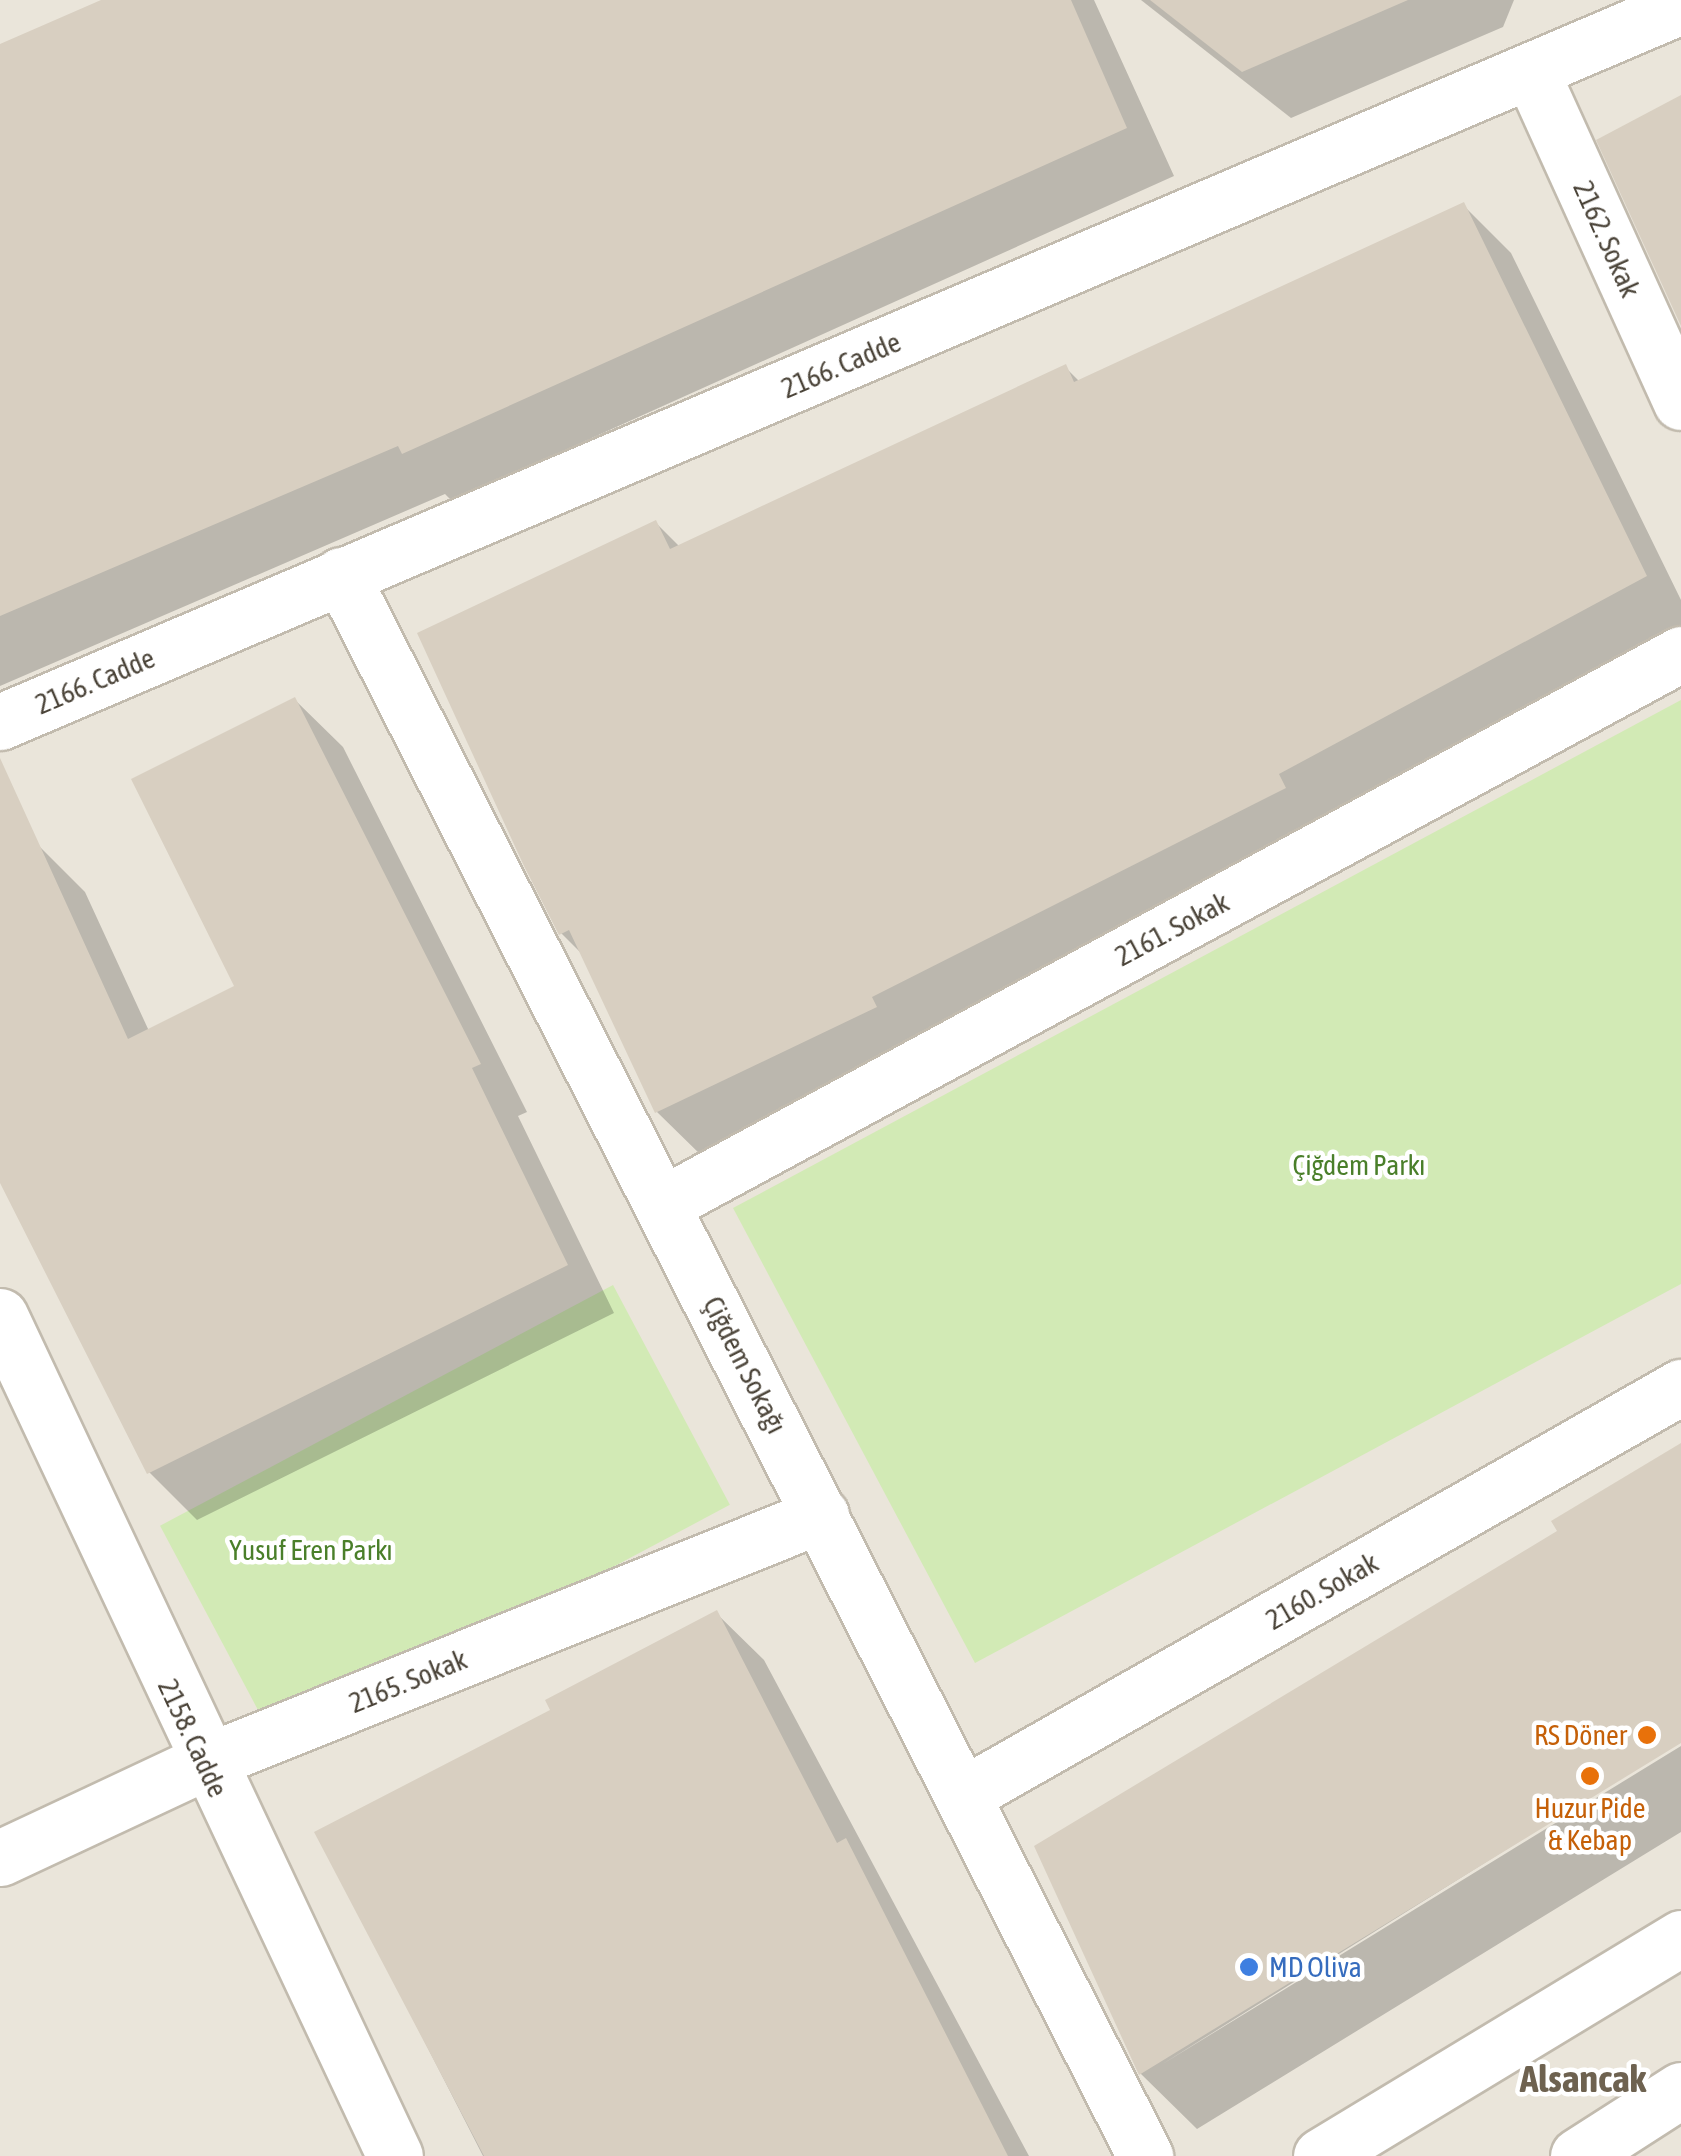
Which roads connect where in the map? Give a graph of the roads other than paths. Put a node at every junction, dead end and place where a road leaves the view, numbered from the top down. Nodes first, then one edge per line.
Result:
1 (1681, 6) edge
2 (1533, 76) junction
3 (1681, 402) edge
4 (341, 575) junction
5 (1681, 654) edge
6 (0, 722) edge
7 (664, 1204) junction
8 (0, 1316) edge
9 (1681, 1386) edge
10 (820, 1515) junction
11 (203, 1763) junction
12 (963, 1795) junction
13 (0, 1858) edge
14 (1681, 1938) edge
15 (1681, 2090) edge
16 (1594, 2151) edge
17 (395, 2156) edge
18 (1146, 2156) edge
19 (1321, 2156) edge

1 - 2 street, 2166. Cadde
2 - 3 street, 2162. Sokak
2 - 4 street, 2166. Cadde
4 - 6 street, 2166. Cadde
4 - 7 street, Çiğdem Sokağı
5 - 7 street, 2161. Sokak
7 - 10 street, Çiğdem Sokağı
8 - 11 street, 2158. Cadde
9 - 12 street, 2160. Sokak
10 - 11 street, 2165. Sokak
10 - 12 street, Çiğdem Sokağı
11 - 13 street, 2165. Sokak
11 - 17 street, 2158. Cadde
12 - 18 street, Çiğdem Sokağı
14 - 19 street
15 - 16 street

